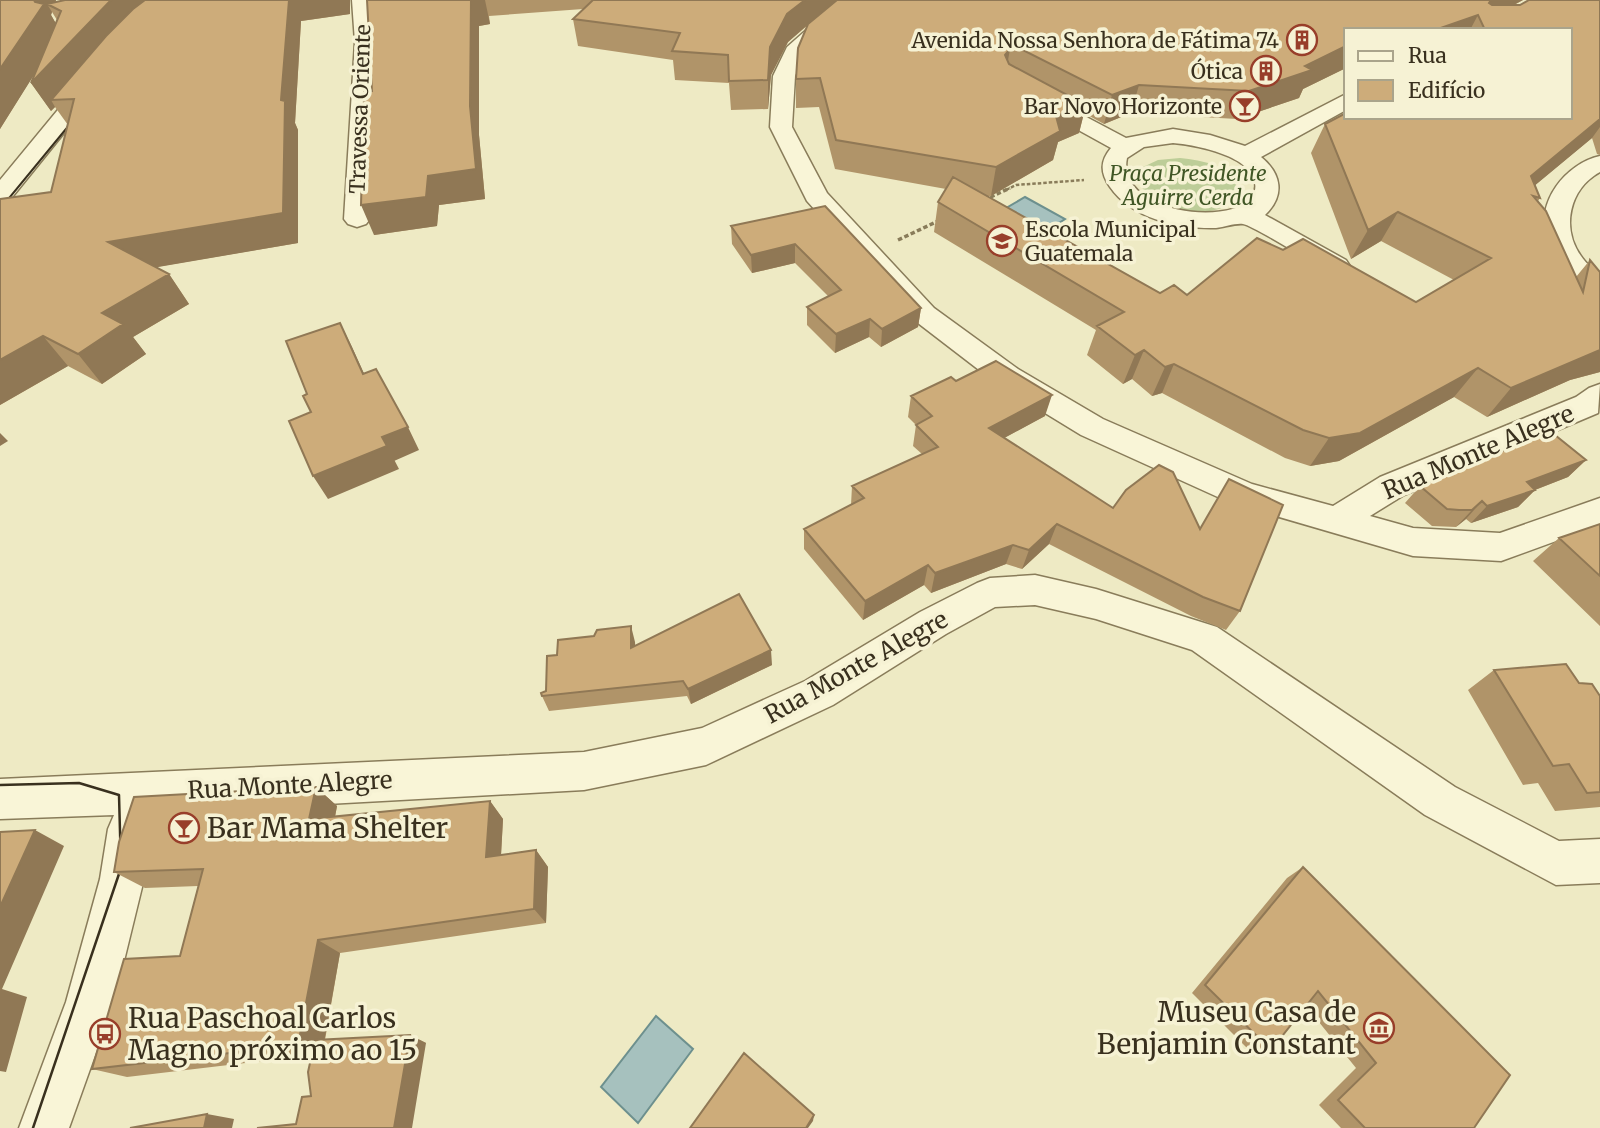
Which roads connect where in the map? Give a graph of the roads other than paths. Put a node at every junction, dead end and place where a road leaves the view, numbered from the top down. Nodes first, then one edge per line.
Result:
1 (362, 0) edge
2 (860, 11) edge
3 (107, 66) edge
4 (1024, 91) edge
5 (1344, 103) edge
6 (1126, 147) junction
7 (1245, 156) junction
8 (1600, 163) edge
9 (0, 196) edge
10 (1247, 215) junction
11 (357, 219) dead end
12 (1354, 275) edge
13 (1600, 295) edge
14 (1600, 395) edge
15 (1600, 511) edge
16 (1338, 520) junction
17 (119, 796) junction
18 (0, 799) edge
19 (1600, 862) edge
20 (44, 1128) edge

1 - 11 street, Travessa Oriente
2 - 16 street
3 - 9 street
4 - 6 street
5 - 7 street
6 - 7 street
6 - 10 street
7 - 10 street
8 - 13 street
10 - 12 street
14 - 16 street, Rua Monte Alegre
15 - 16 street, Rua Monte Alegre
17 - 18 street, Rua Monte Alegre
17 - 19 street, Rua Monte Alegre
17 - 20 street

